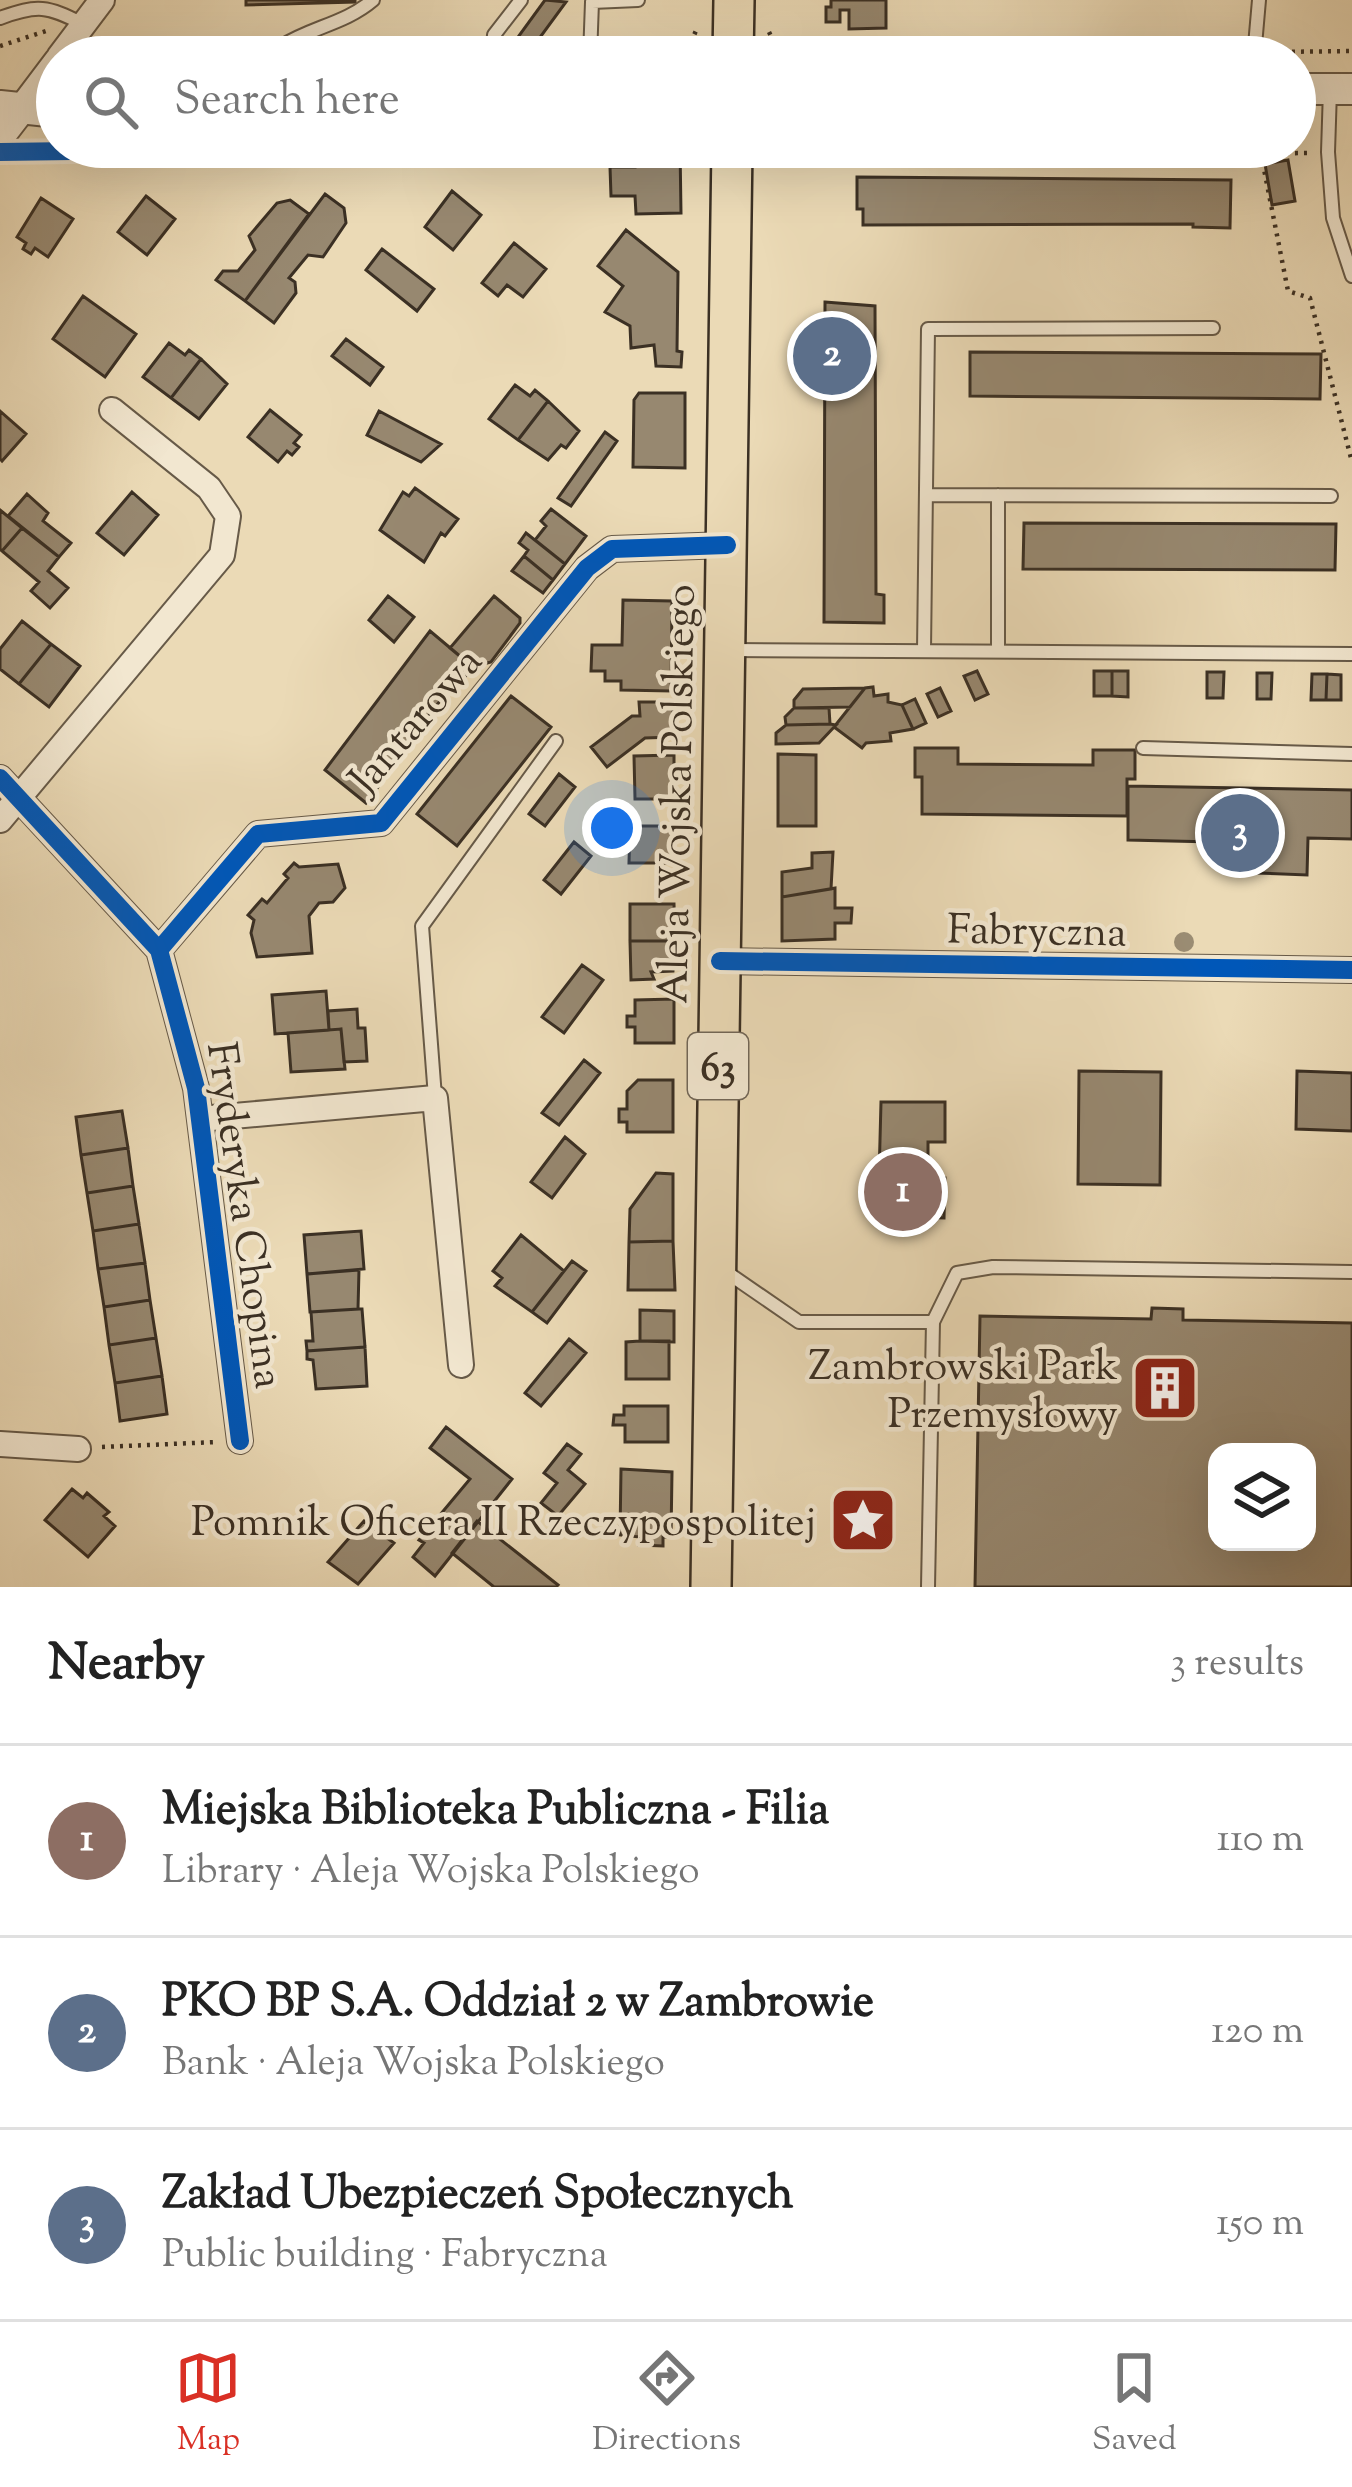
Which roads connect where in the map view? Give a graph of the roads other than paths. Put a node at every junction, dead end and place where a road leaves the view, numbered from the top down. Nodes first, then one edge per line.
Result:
1 (102, 0) edge
2 (373, 0) edge
3 (521, 0) edge
4 (638, 0) edge
5 (1259, 0) edge
6 (0, 17) edge
7 (84, 24) junction
8 (75, 36) edge
9 (297, 36) edge
10 (494, 36) edge
11 (591, 36) edge
12 (1256, 36) edge
13 (36, 81) edge
14 (1341, 89) edge
15 (10, 108) edge
16 (0, 135) edge
17 (732, 168) edge
18 (1352, 276) edge
19 (1213, 328) dead end
20 (112, 410) dead end
21 (926, 495) junction
22 (998, 495) junction
23 (1331, 496) dead end
24 (727, 545) junction
25 (724, 650) junction
26 (924, 650) junction
27 (998, 650) junction
28 (1352, 654) edge
29 (556, 741) dead end
30 (1143, 748) dead end
31 (1352, 754) edge
32 (0, 778) edge
33 (20, 796) junction
34 (0, 820) edge
35 (159, 950) junction
36 (720, 961) junction
37 (1352, 970) edge
38 (435, 1098) junction
39 (200, 1119) junction
40 (716, 1265) junction
41 (1352, 1272) edge
42 (933, 1322) junction
43 (460, 1365) dead end
44 (240, 1441) road end
45 (0, 1444) edge
46 (79, 1449) road end
47 (712, 1587) edge
48 (928, 1587) edge

1 - 7 street
2 - 9 lane
3 - 10 lane
4 - 11 lane
5 - 12 lane
6 - 7 lane
7 - 8 street
13 - 15 street
14 - 18 lane
15 - 16 street
17 - 24 main road, Aleja Wojska Polskiego / 63
19 - 21 lane
20 - 33 street
21 - 22 lane
21 - 26 lane
22 - 23 lane
22 - 27 lane
24 - 25 main road, Aleja Wojska Polskiego / 63
24 - 35 street, Jantarowa
25 - 26 lane
25 - 36 main road, Aleja Wojska Polskiego / 63
26 - 27 lane
27 - 28 lane
29 - 38 lane
30 - 31 lane
32 - 33 street, Fryderyka Chopina
33 - 34 street
33 - 35 street, Fryderyka Chopina
35 - 39 street, Fryderyka Chopina
36 - 37 street, Fabryczna
36 - 40 main road, Aleja Wojska Polskiego / 63
38 - 39 street
38 - 43 street
39 - 44 street, Fryderyka Chopina
40 - 42 lane
40 - 47 main road, Aleja Wojska Polskiego / 63
41 - 42 lane
42 - 48 lane
45 - 46 street

